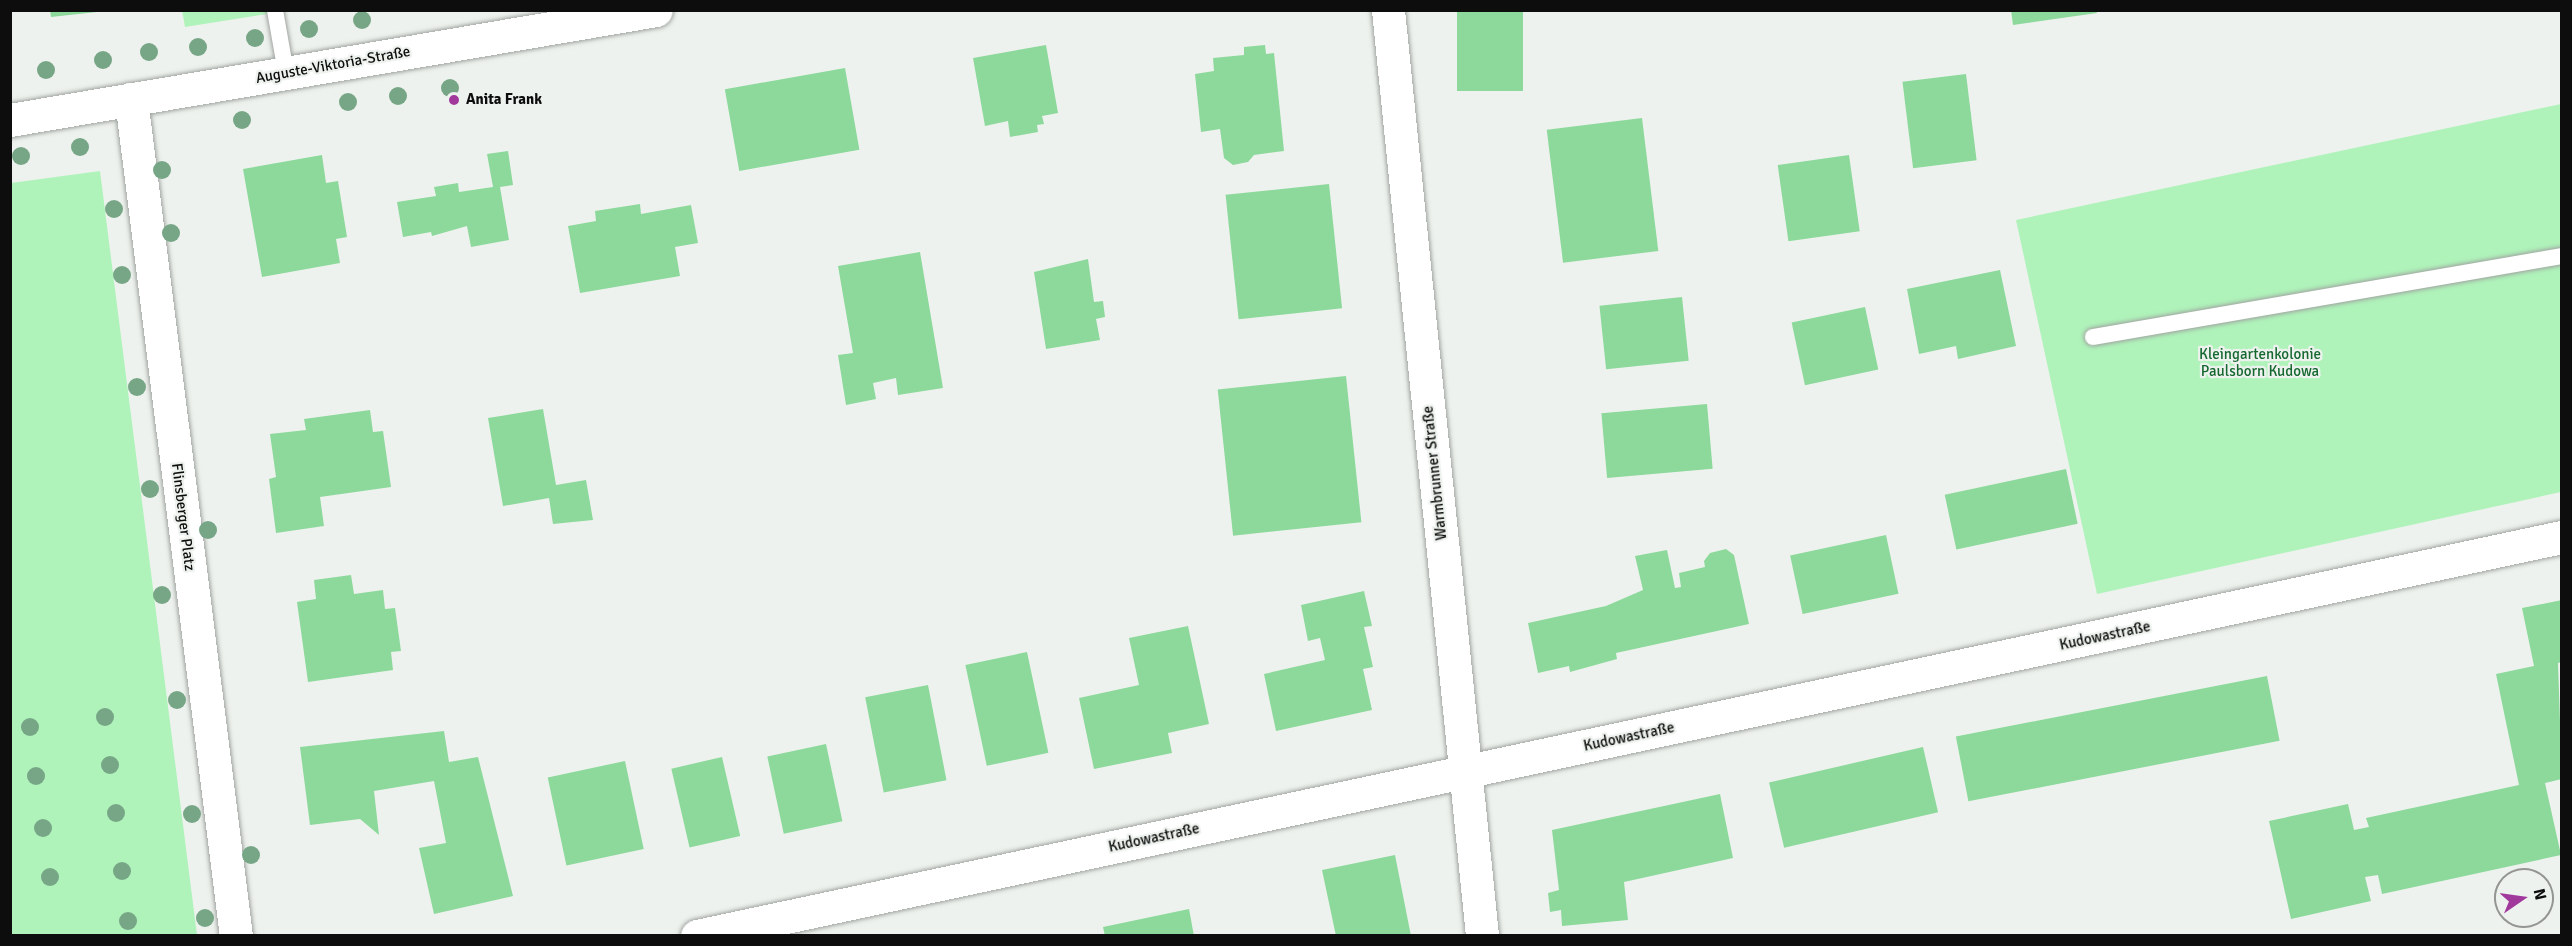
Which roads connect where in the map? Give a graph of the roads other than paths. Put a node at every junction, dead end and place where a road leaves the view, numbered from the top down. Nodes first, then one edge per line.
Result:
1 (275, 10) edge
2 (656, 10) edge
3 (1388, 10) edge
4 (286, 73) junction
5 (131, 99) junction
6 (10, 120) edge
7 (2562, 256) edge
8 (2093, 337) dead end
9 (2562, 537) edge
10 (1465, 772) junction
11 (236, 936) edge
12 (696, 936) edge
13 (1482, 936) edge

1 - 4 lane
2 - 4 street, Auguste-Viktoria-Straße
3 - 10 street, Warmbrunner Straße
4 - 5 street, Auguste-Viktoria-Straße
5 - 6 street, Auguste-Viktoria-Straße
5 - 11 street, Flinsberger Platz
7 - 8 lane
9 - 10 street, Kudowastraße
10 - 12 street, Kudowastraße
10 - 13 street, Warmbrunner Straße

